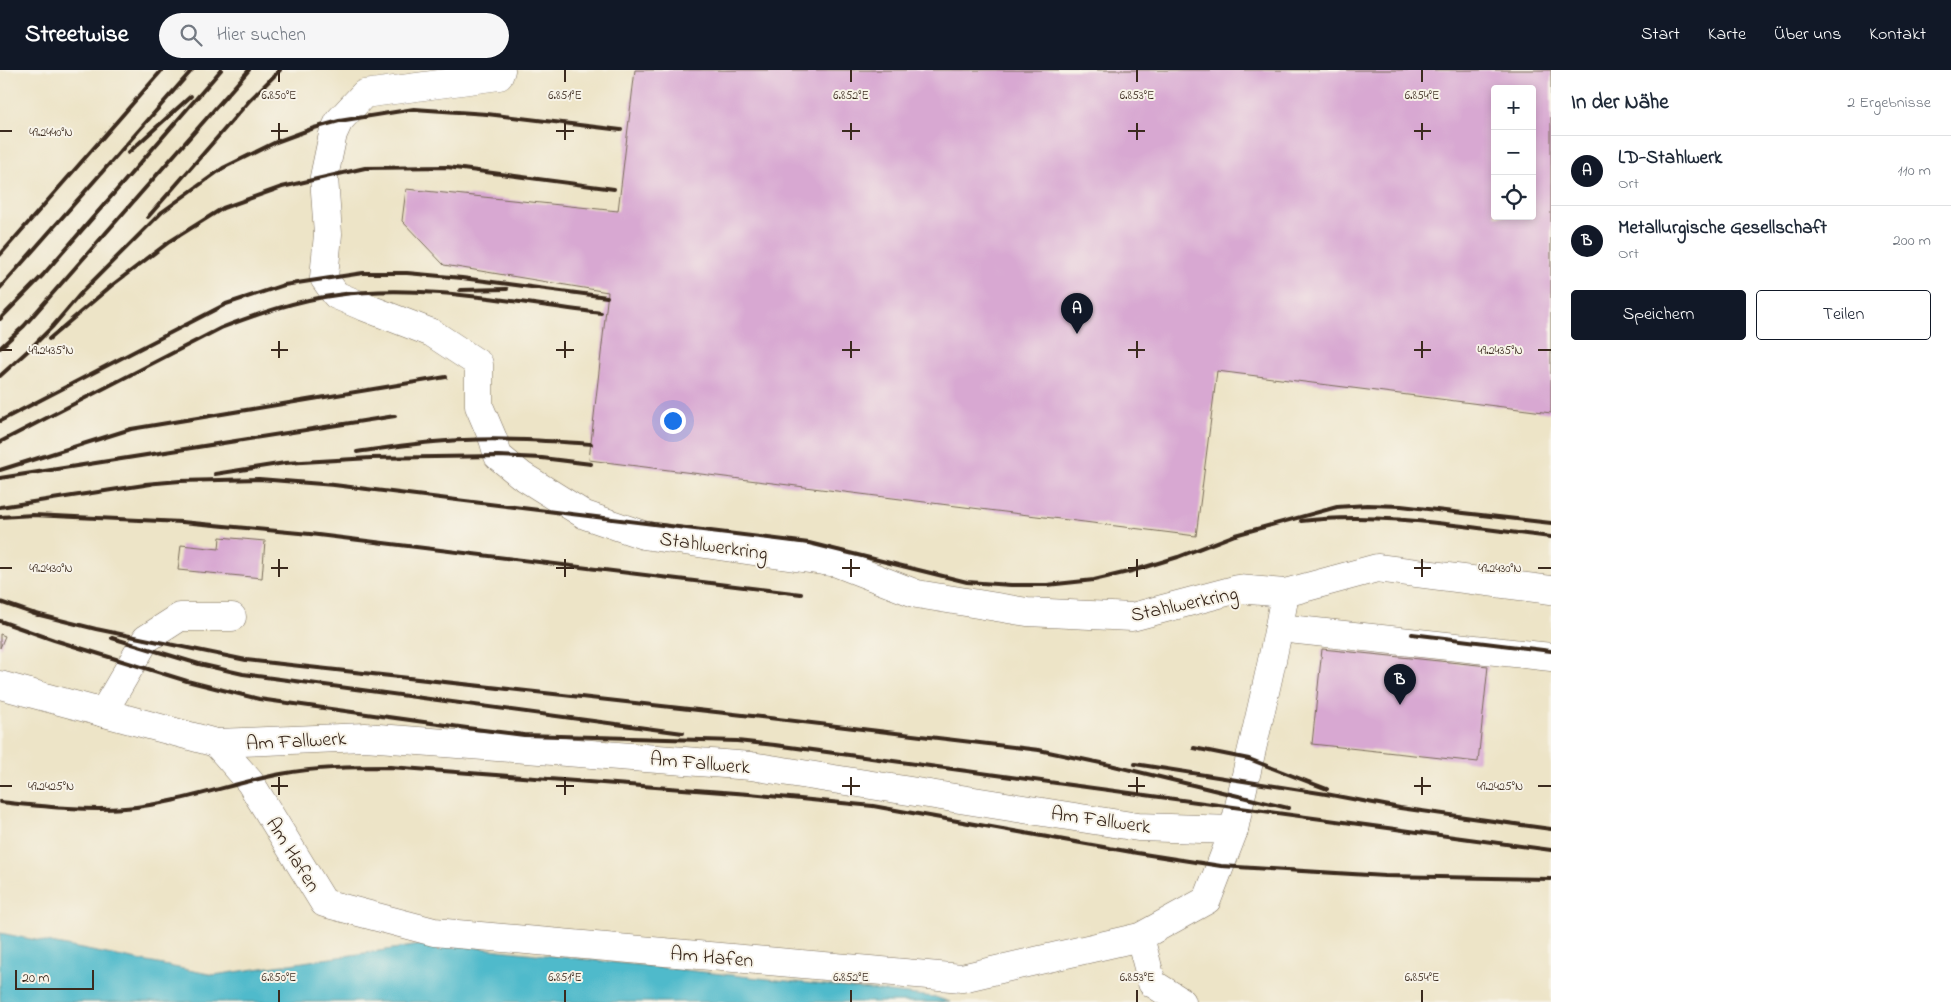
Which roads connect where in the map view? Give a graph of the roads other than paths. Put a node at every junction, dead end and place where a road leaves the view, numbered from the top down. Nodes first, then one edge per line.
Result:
1 (501, 70) edge
2 (1551, 590) edge
3 (1285, 593) junction
4 (232, 617) dead end
5 (1279, 628) junction
6 (1551, 657) edge
7 (0, 685) edge
8 (103, 713) junction
9 (216, 743) junction
10 (1234, 830) junction
11 (1140, 937) junction
12 (1182, 1002) edge

1 - 3 lane, Stahlwerkring
2 - 3 lane, Stahlwerkring
3 - 5 lane
4 - 8 lane
5 - 6 lane
5 - 10 lane
7 - 8 lane, Am Fallwerk
8 - 9 lane, Am Fallwerk
9 - 10 lane, Am Fallwerk
9 - 11 lane, Am Hafen
10 - 11 lane, Am Hafen
11 - 12 lane

